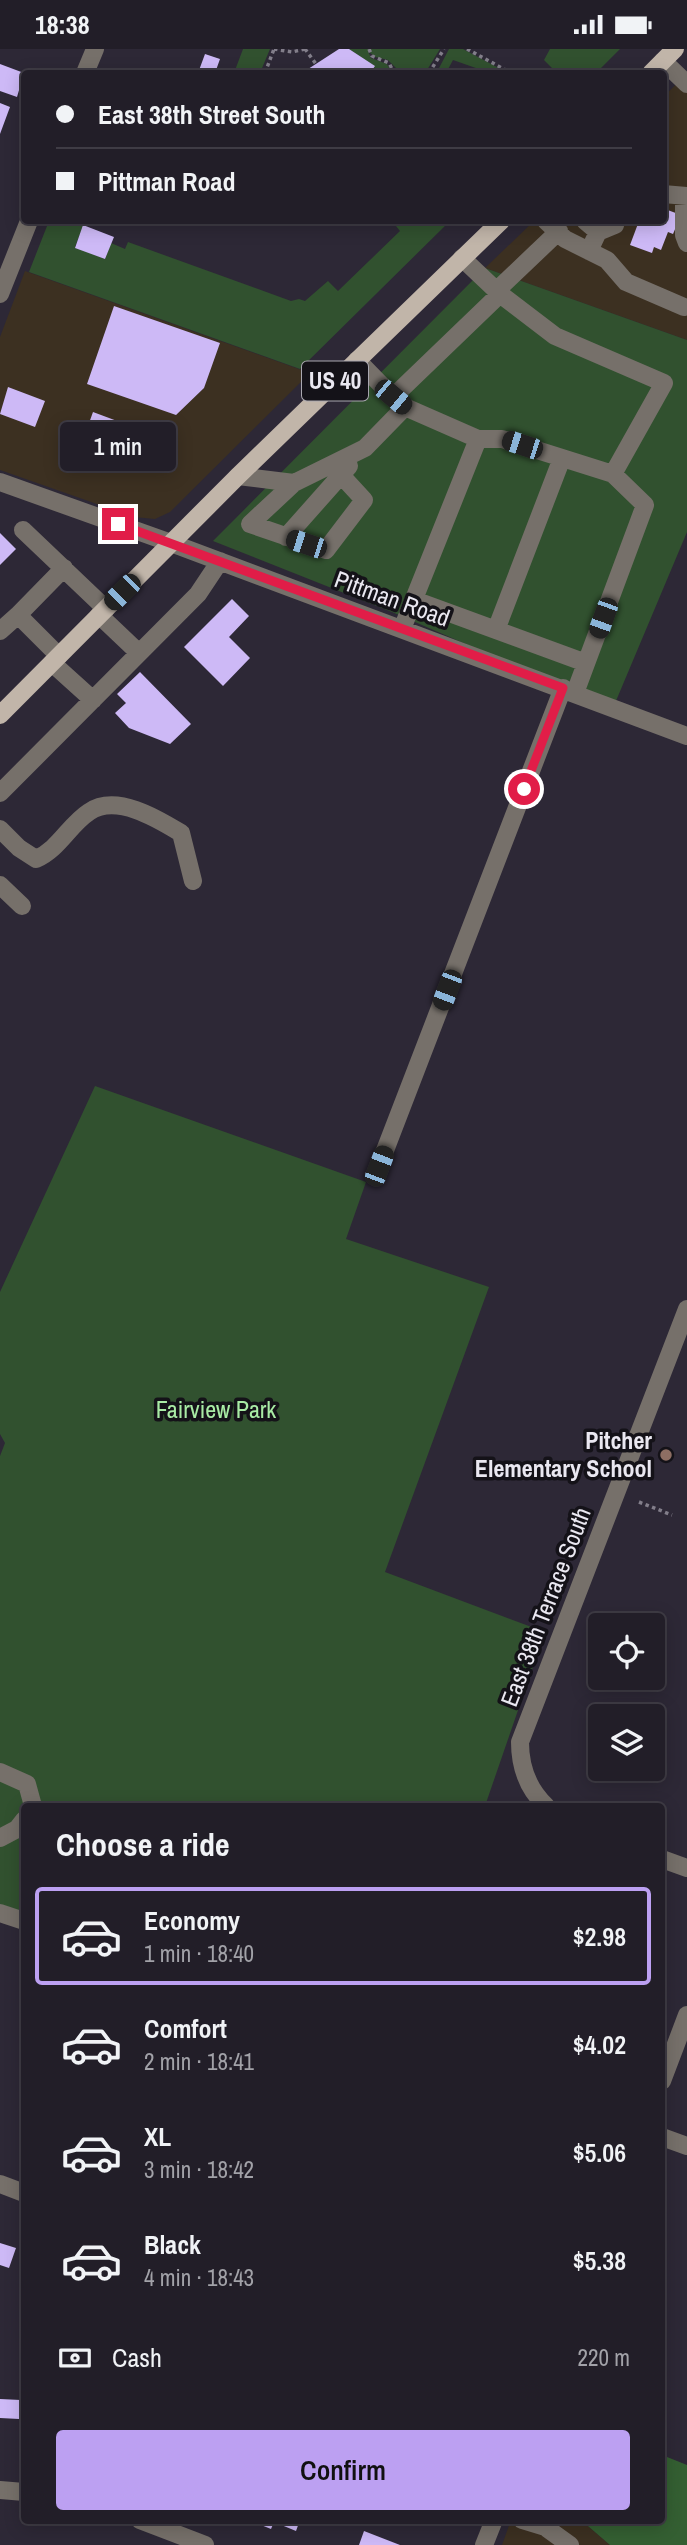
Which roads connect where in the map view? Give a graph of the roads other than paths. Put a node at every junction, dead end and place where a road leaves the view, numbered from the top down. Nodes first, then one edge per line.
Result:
1 (95, 49) edge
2 (663, 61) edge
3 (86, 70) edge
4 (687, 84) edge
5 (667, 194) edge
6 (686, 196) edge
7 (28, 224) edge
8 (498, 224) edge
9 (615, 224) edge
10 (552, 226) edge
11 (592, 226) edge
12 (687, 243) edge
13 (589, 251) junction
14 (462, 258) junction
15 (498, 292) junction
16 (0, 294) edge
17 (684, 307) dead end
18 (357, 360) junction
19 (399, 402) junction
20 (478, 439) junction
21 (365, 448) junction
22 (562, 458) junction
23 (613, 474) junction
24 (341, 475) junction
25 (238, 476) junction
26 (0, 482) edge
27 (294, 482) junction
28 (23, 530) dead end
29 (286, 537) junction
30 (171, 543) junction
31 (220, 561) junction
32 (64, 568) junction
33 (414, 600) junction
34 (103, 612) junction
35 (18, 615) junction
36 (402, 629) junction
37 (496, 630) junction
38 (0, 631) edge
39 (139, 653) junction
40 (55, 659) junction
41 (586, 663) junction
42 (569, 691) junction
43 (93, 700) junction
44 (0, 715) edge
45 (687, 736) edge
46 (0, 793) edge
47 (0, 829) edge
48 (193, 881) dead end
49 (0, 885) edge
50 (22, 906) dead end
51 (379, 1166) dead end
52 (687, 1309) edge
53 (0, 1772) edge
54 (32, 1803) edge
55 (544, 1803) edge
56 (21, 1824) edge
57 (0, 1838) edge
58 (665, 1860) edge
59 (687, 1868) edge
60 (0, 1913) edge
61 (21, 1920) edge
62 (687, 2015) edge
63 (665, 2073) edge
64 (665, 2138) edge
65 (687, 2146) edge
66 (0, 2184) edge
67 (21, 2192) edge
68 (0, 2490) edge
69 (21, 2492) edge
70 (150, 2524) edge
71 (492, 2524) edge
72 (528, 2524) edge
73 (551, 2538) edge
74 (205, 2545) edge
75 (484, 2545) edge
76 (570, 2545) edge

1 - 3 street
2 - 4 street
5 - 6 street
6 - 12 street
7 - 16 street
8 - 14 main road, US 40
9 - 11 street
10 - 13 street
10 - 15 street
11 - 13 street
13 - 17 street
14 - 15 street
14 - 18 main road, US 40
15 - 19 street
15 - 23 street
18 - 19 street
18 - 25 main road, US 40
19 - 20 street
19 - 21 street
20 - 22 street
20 - 33 street
21 - 24 street
21 - 27 street
22 - 23 street
22 - 37 street
23 - 41 street
24 - 29 street
24 - 29 street
25 - 27 street
25 - 30 main road, US 40
26 - 30 street, Pittman Road
27 - 29 street
28 - 32 street
30 - 31 street, Pittman Road
30 - 34 main road, US 40
31 - 36 street, Pittman Road
31 - 39 street
32 - 34 street
32 - 35 street
33 - 36 street
33 - 37 street
34 - 39 street
34 - 40 main road, US 40
35 - 38 street
35 - 40 street
36 - 42 street, Pittman Road
37 - 41 street
39 - 43 street
40 - 43 street
40 - 44 main road, US 40
41 - 42 street
42 - 45 street, Pittman Road
42 - 51 street
43 - 46 street
47 - 48 street
49 - 50 street
52 - 55 street, East 38th Terrace South
53 - 54 street
56 - 57 street
58 - 59 street
60 - 61 street
62 - 63 street
64 - 65 street
66 - 67 street
68 - 69 street
70 - 74 street
71 - 75 street
72 - 73 street
73 - 76 street

